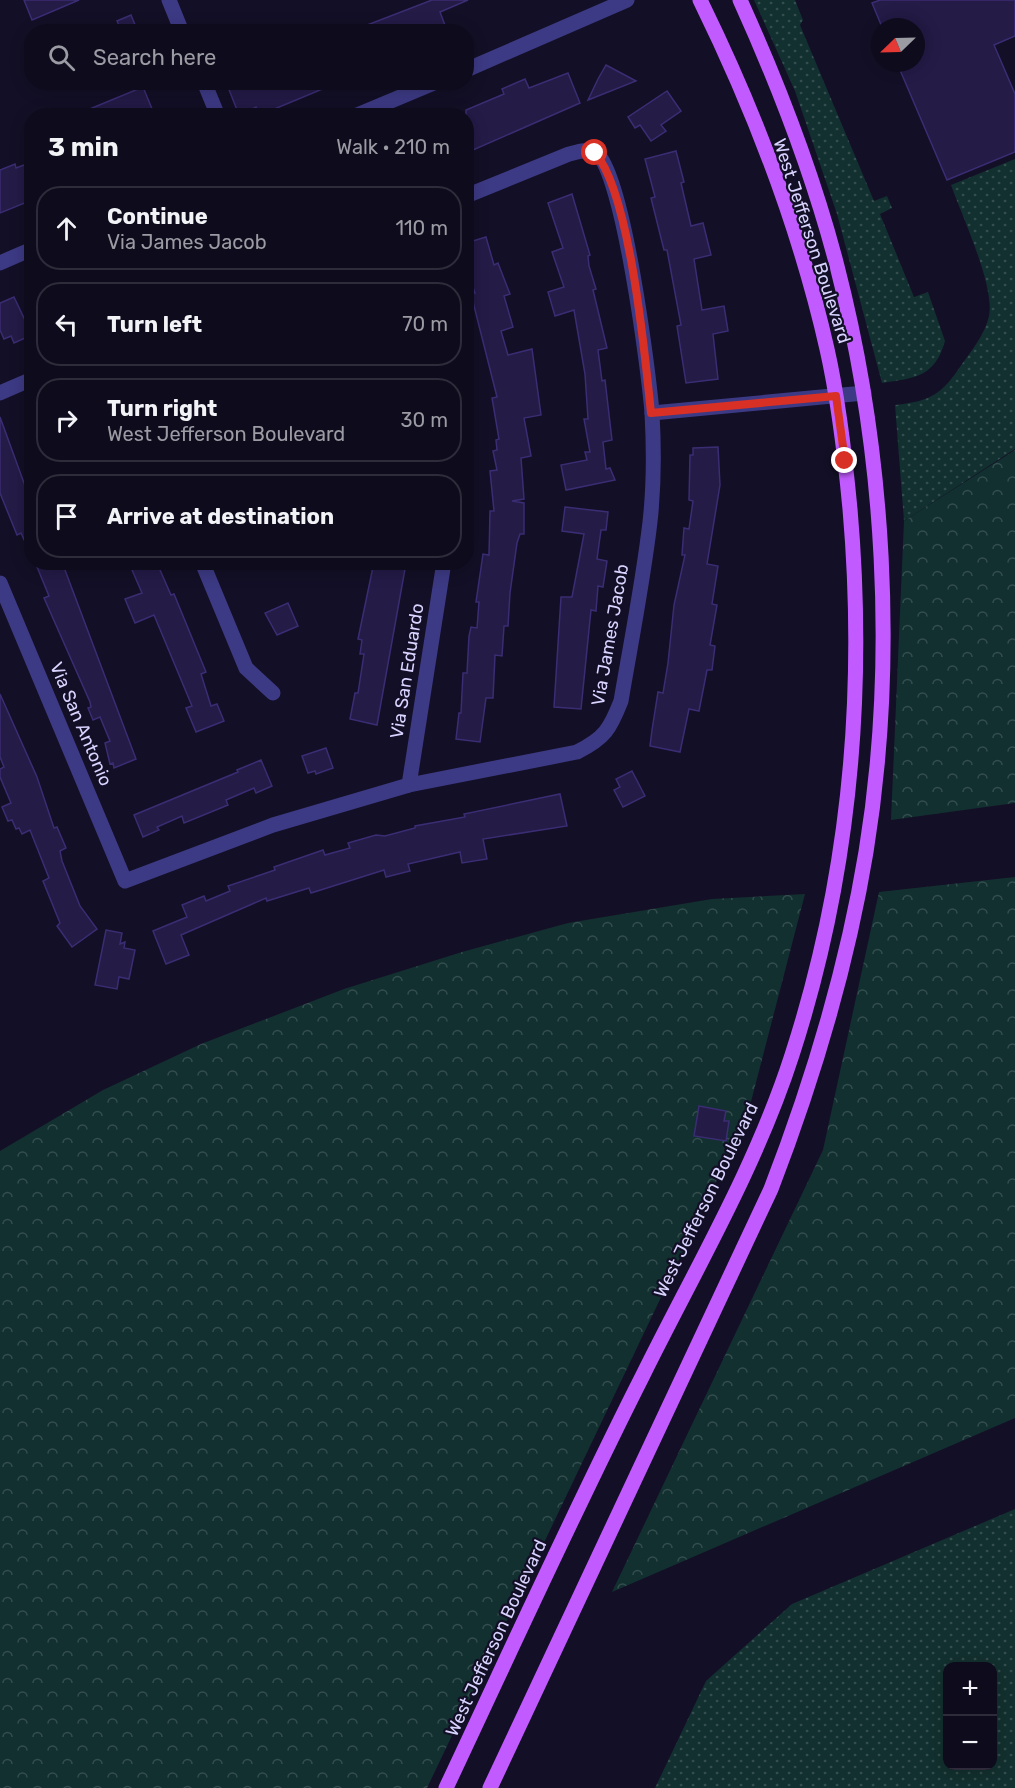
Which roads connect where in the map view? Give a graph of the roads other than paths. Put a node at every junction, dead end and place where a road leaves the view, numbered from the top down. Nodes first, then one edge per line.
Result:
1 (169, 0) edge
2 (627, 0) edge
3 (700, 0) edge
4 (740, 0) edge
5 (179, 24) edge
6 (474, 67) edge
7 (207, 90) edge
8 (416, 90) edge
9 (215, 108) edge
10 (374, 108) edge
11 (474, 193) edge
12 (24, 252) edge
13 (0, 263) edge
14 (24, 382) edge
15 (0, 393) edge
16 (864, 393) junction
17 (836, 396) junction
18 (651, 413) junction
19 (205, 570) edge
20 (443, 570) edge
21 (0, 583) edge
22 (273, 693) dead end
23 (409, 786) junction
24 (125, 881) joint
25 (792, 1056) junction
26 (815, 1063) junction
27 (446, 1788) edge
28 (490, 1788) edge

1 - 5 street
2 - 6 street
3 - 17 main road, West Jefferson Boulevard
4 - 16 main road, West Jefferson Boulevard
7 - 9 street
8 - 10 street
11 - 18 street, Via James Jacob
12 - 13 street
14 - 15 street
16 - 17 street
16 - 26 main road, West Jefferson Boulevard
17 - 18 street
17 - 25 main road, West Jefferson Boulevard
18 - 23 street, Via James Jacob
19 - 22 street
20 - 23 street, Via San Eduardo
21 - 24 street, Via San Antonio
23 - 24 street, Via James Jacob
25 - 26 main road
25 - 27 main road, West Jefferson Boulevard
26 - 28 main road, West Jefferson Boulevard

